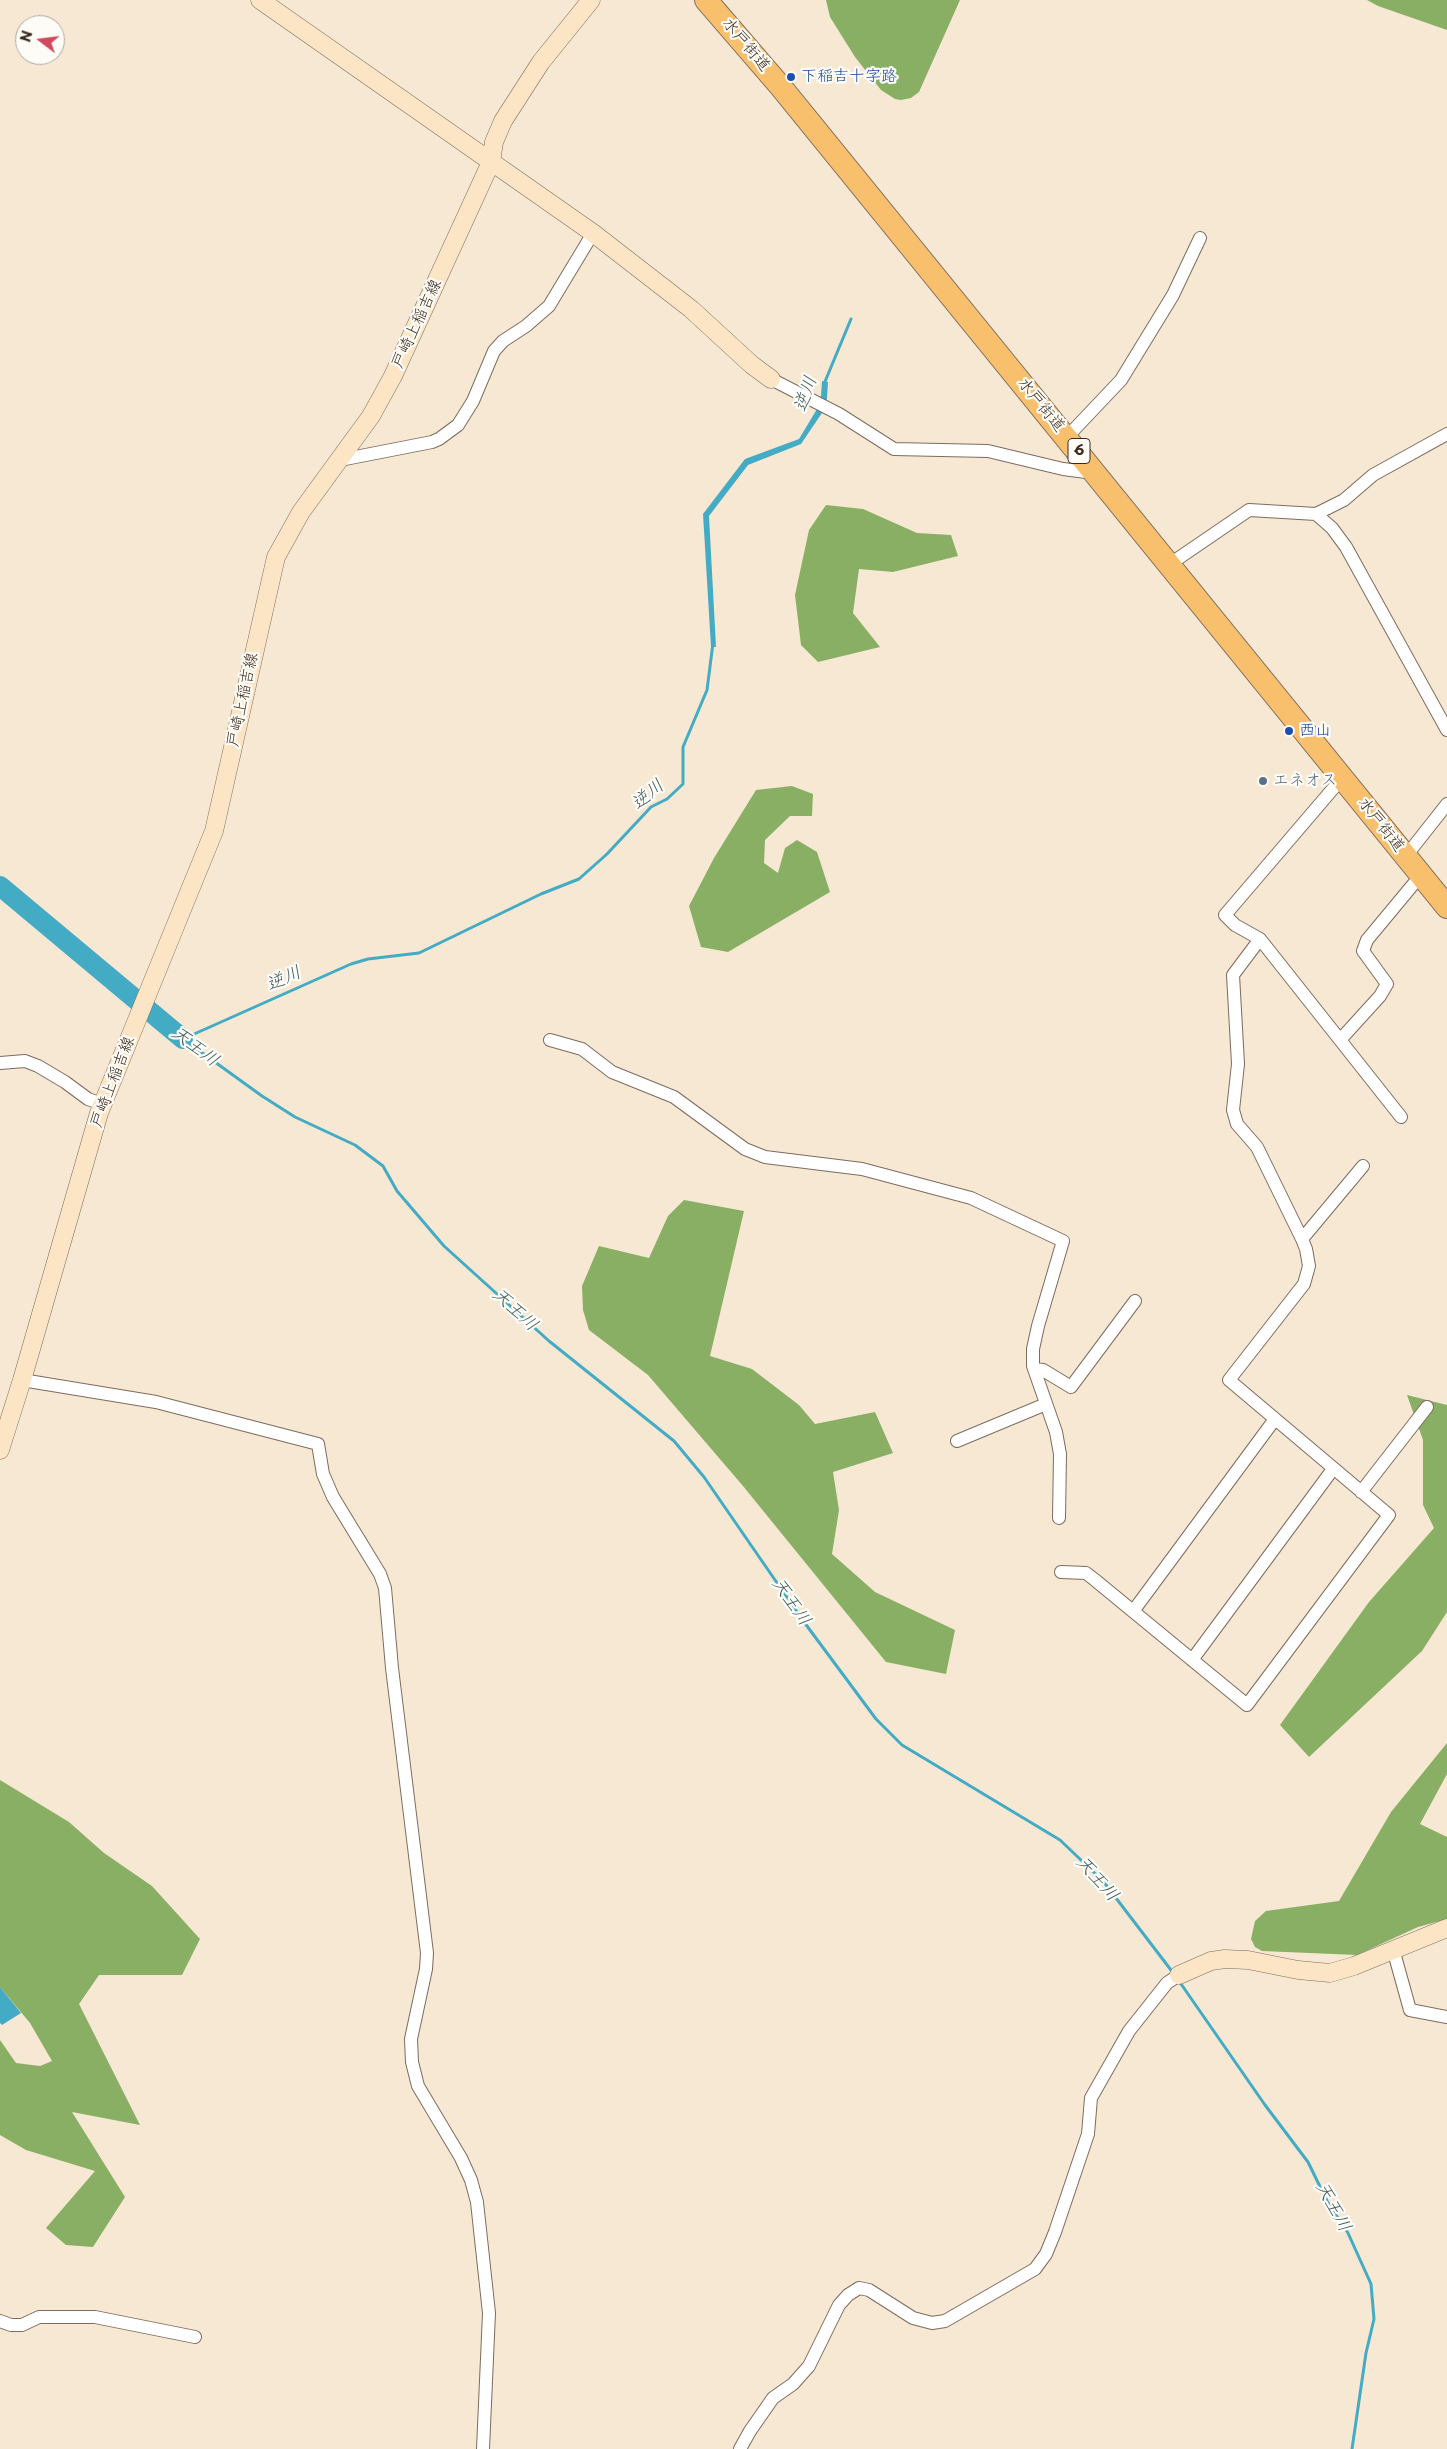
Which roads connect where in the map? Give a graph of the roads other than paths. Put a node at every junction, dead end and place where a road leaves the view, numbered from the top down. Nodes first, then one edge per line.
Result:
1 (260, 0) edge
2 (590, 0) edge
3 (706, 0) edge
4 (491, 162) junction
5 (593, 233) junction
6 (1200, 238) dead end
7 (771, 379) joint
8 (1447, 434) edge
9 (1067, 437) junction
10 (340, 460) junction
11 (1097, 473) junction
12 (1316, 514) junction
13 (1170, 564) junction
14 (1447, 730) edge
15 (1343, 777) junction
16 (1447, 804) edge
17 (1406, 856) junction
18 (1421, 875) junction
19 (1447, 907) edge
20 (1260, 939) junction
21 (550, 1040) dead end
22 (1340, 1040) junction
23 (0, 1063) edge
24 (102, 1104) junction
25 (1401, 1117) dead end
26 (1363, 1166) dead end
27 (1302, 1239) junction
28 (1135, 1301) dead end
29 (1034, 1369) junction
30 (22, 1380) junction
31 (1046, 1404) junction
32 (1427, 1408) dead end
33 (1275, 1419) junction
34 (957, 1441) dead end
35 (0, 1450) edge
36 (1333, 1469) junction
37 (1361, 1492) junction
38 (1060, 1518) dead end
39 (1060, 1572) dead end
40 (1134, 1610) junction
41 (1192, 1660) junction
42 (1447, 1928) edge
43 (1393, 1950) junction
44 (1173, 1979) joint
45 (1447, 2017) edge
46 (0, 2321) edge
47 (195, 2337) dead end
48 (483, 2449) edge
49 (740, 2449) edge

1 - 4 main road
2 - 4 main road, 戸崎上稲吉線
3 - 9 highway, 水戸街道 / 6
4 - 5 main road
4 - 10 main road, 戸崎上稲吉線
5 - 7 main road
5 - 10 street
6 - 9 street
7 - 11 street
8 - 12 street
9 - 11 highway, 水戸街道 / 6
10 - 24 main road, 戸崎上稲吉線
11 - 13 highway, 水戸街道 / 6
12 - 13 street
12 - 14 street
13 - 15 highway, 水戸街道 / 6
15 - 17 highway, 水戸街道 / 6
15 - 20 street
16 - 17 street
17 - 18 highway, 水戸街道 / 6
18 - 19 highway, 水戸街道 / 6
18 - 22 street
20 - 22 street
20 - 27 street
21 - 29 street
22 - 25 street
23 - 24 street
24 - 30 main road, 戸崎上稲吉線
26 - 27 street
27 - 33 street
28 - 29 street
29 - 31 street
30 - 35 main road, 戸崎上稲吉線
30 - 48 street
31 - 34 street
31 - 38 street
32 - 37 street
33 - 36 street
33 - 40 street
36 - 37 street
36 - 41 street
37 - 41 street
39 - 40 street
40 - 41 street
42 - 43 main road
43 - 44 main road
43 - 45 street
44 - 49 street
46 - 47 street

